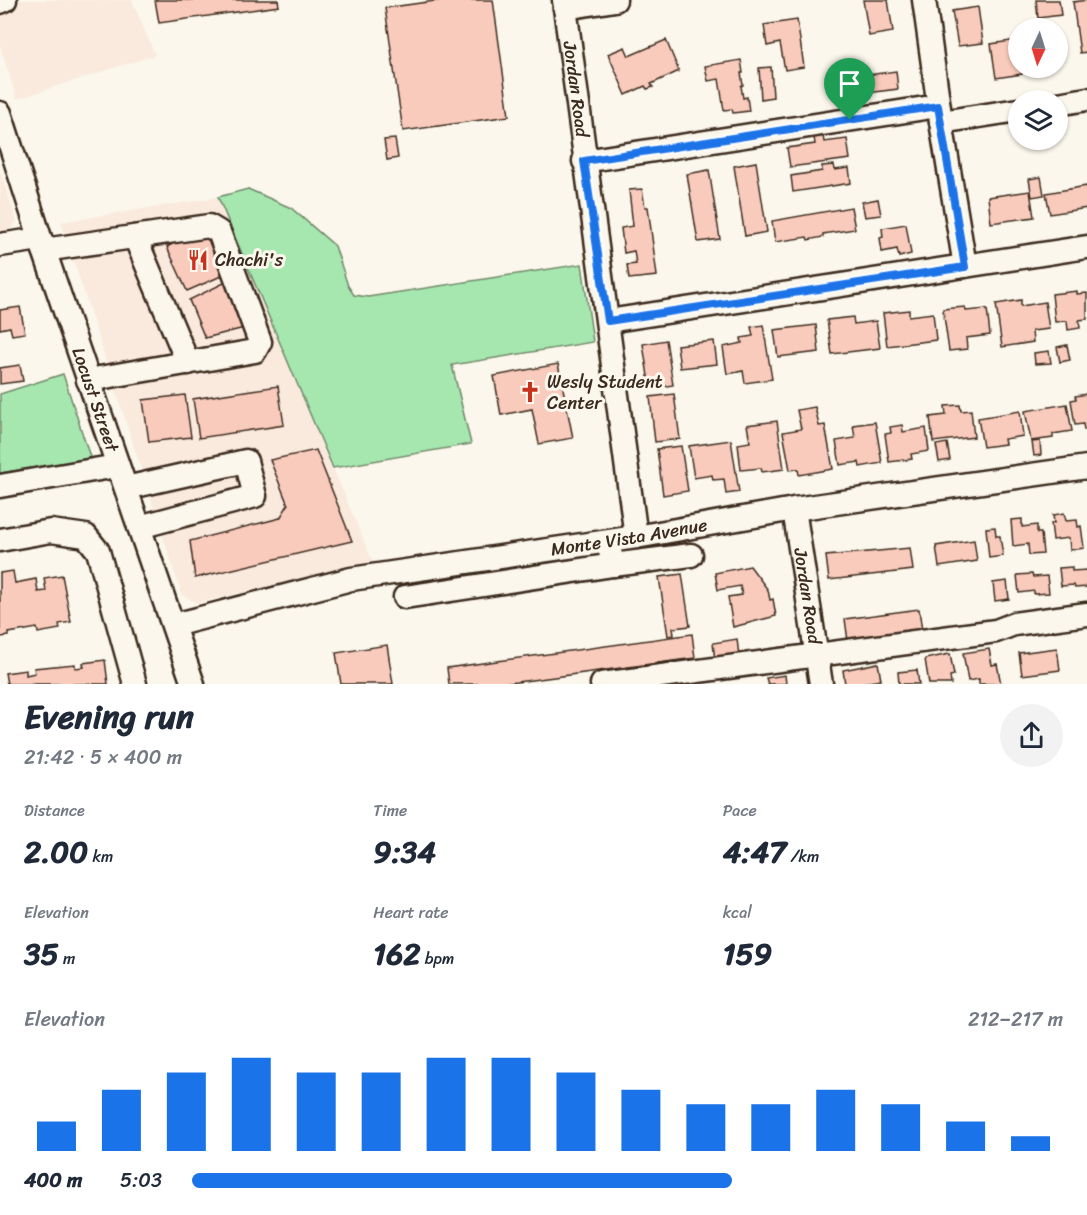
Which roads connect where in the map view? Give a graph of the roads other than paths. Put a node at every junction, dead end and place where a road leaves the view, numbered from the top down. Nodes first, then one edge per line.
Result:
1 (615, 0) edge
2 (924, 0) edge
3 (564, 4) edge
4 (1087, 99) edge
5 (1068, 102) edge
6 (1008, 111) edge
7 (0, 113) edge
8 (940, 114) junction
9 (584, 161) junction
10 (135, 237) junction
11 (0, 244) edge
12 (42, 244) junction
13 (1087, 247) edge
14 (965, 267) junction
15 (608, 321) junction
16 (188, 363) junction
17 (88, 380) junction
18 (117, 466) junction
19 (1087, 467) edge
20 (0, 486) edge
21 (126, 488) junction
22 (794, 509) junction
23 (139, 527) junction
24 (636, 537) junction
25 (0, 540) edge
26 (608, 540) junction
27 (691, 555) dead end
28 (613, 565) junction
29 (405, 597) dead end
30 (1087, 614) edge
31 (174, 625) junction
32 (817, 657) junction
33 (135, 684) edge
34 (193, 684) edge
35 (602, 684) edge
36 (821, 684) edge

1 - 3 street
2 - 8 street
3 - 9 street, Jordan Road
4 - 5 street
6 - 8 street
7 - 12 street, Locust Street
8 - 9 street
8 - 14 street
9 - 15 street, Jordan Road
10 - 12 street
10 - 16 street
10 - 16 street
11 - 12 street
12 - 17 street, Locust Street
13 - 14 street
14 - 15 street
15 - 24 street, Jordan Road
16 - 17 street
17 - 18 street, Locust Street
18 - 20 street
18 - 21 street, Locust Street
19 - 22 street, Monte Vista Avenue
21 - 23 street, Locust Street
21 - 23 street
22 - 24 street, Monte Vista Avenue
22 - 32 street, Jordan Road
23 - 31 street, Locust Street
24 - 26 street, Monte Vista Avenue
25 - 33 street
26 - 28 street
26 - 31 street, Monte Vista Avenue
27 - 28 street
28 - 29 street
30 - 32 street
31 - 34 street, Locust Street
32 - 35 street
32 - 36 street, Jordan Road

